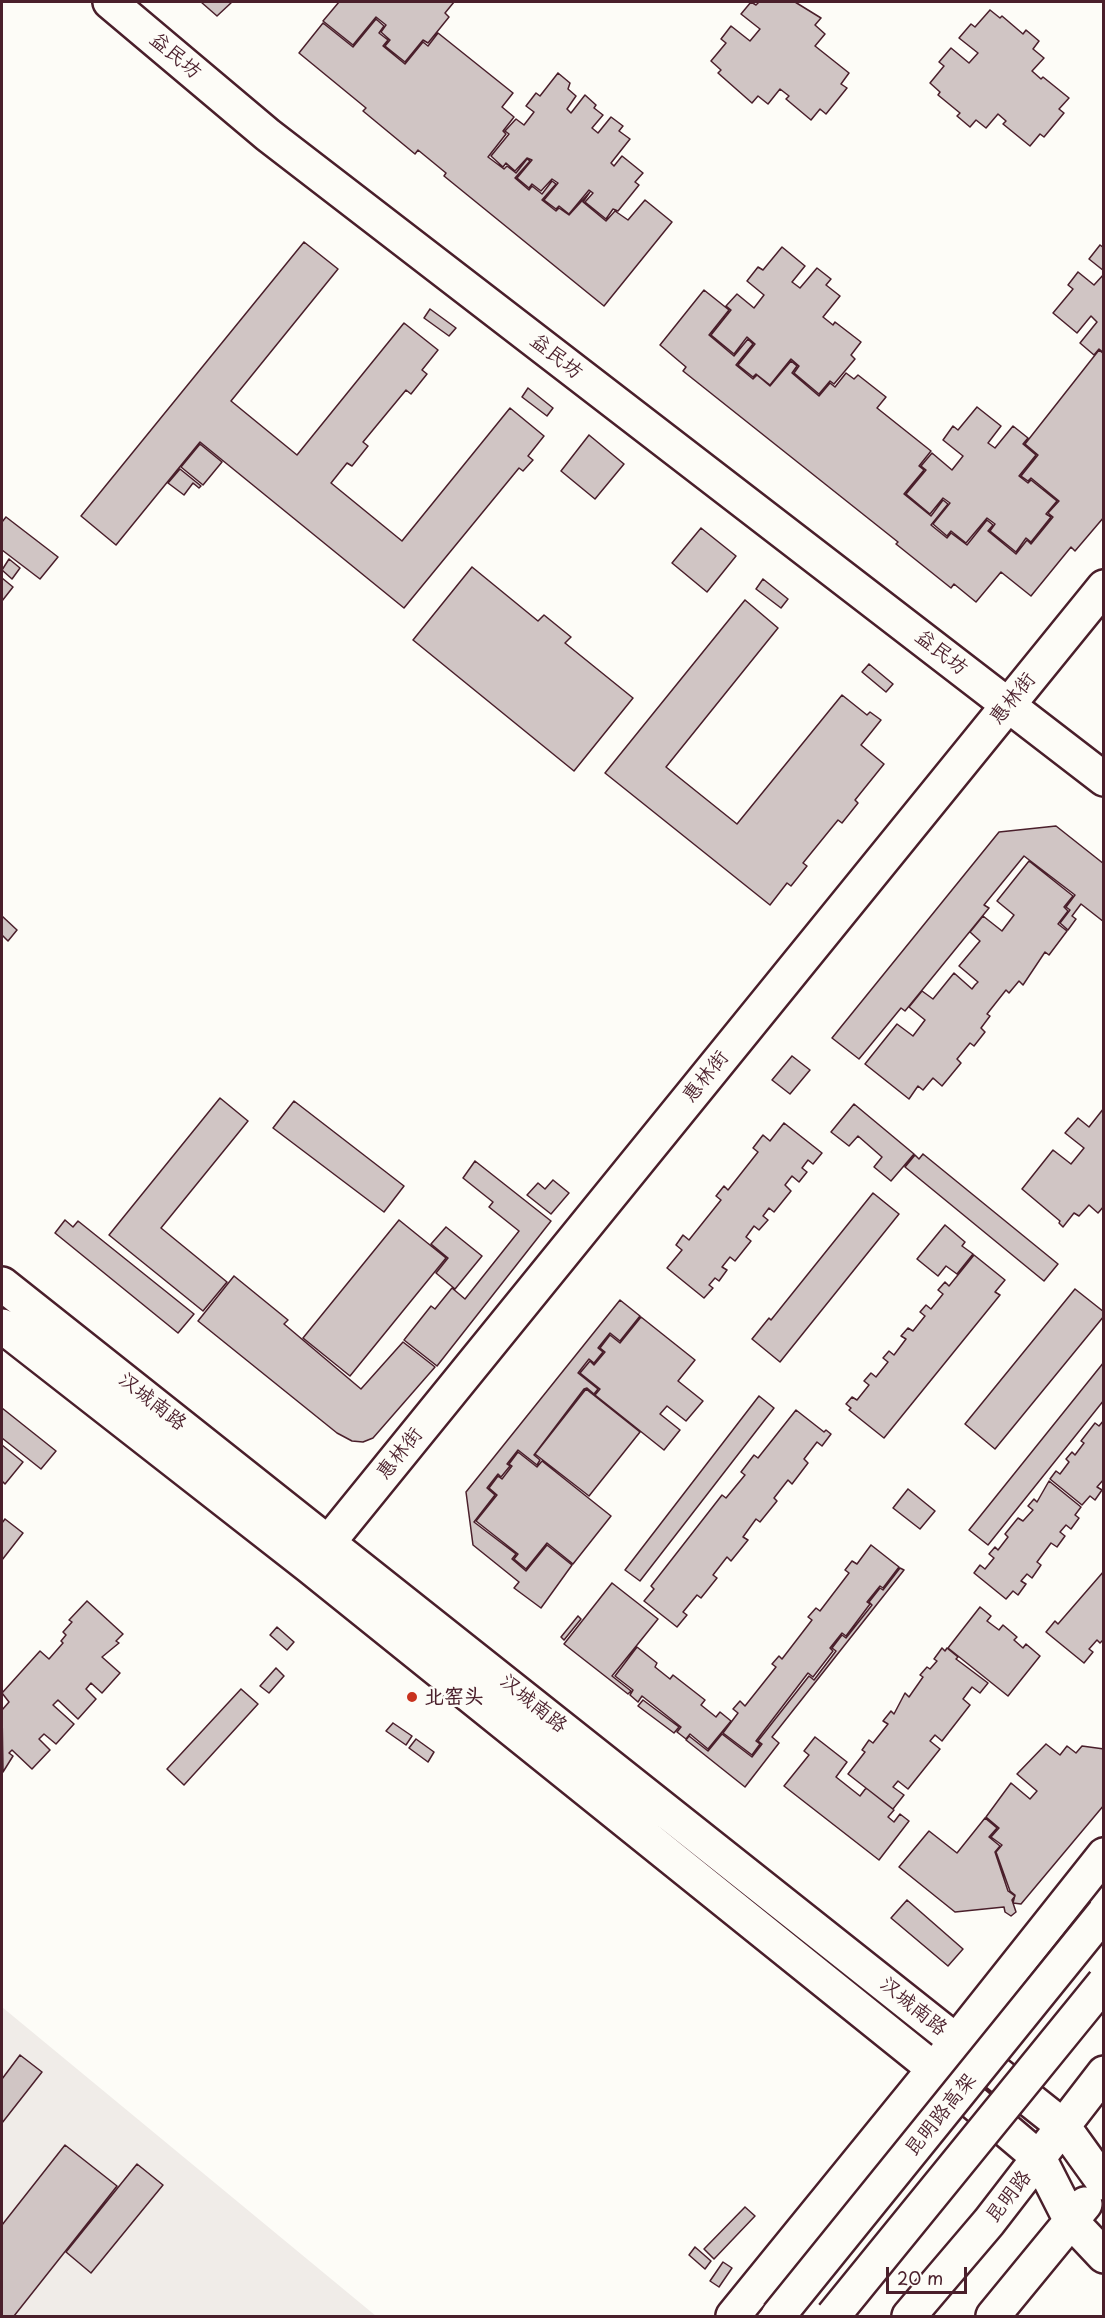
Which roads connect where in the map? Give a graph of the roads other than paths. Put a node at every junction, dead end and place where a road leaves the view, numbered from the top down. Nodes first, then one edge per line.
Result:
1 (110, 2) edge
2 (1104, 587) edge
3 (1008, 704) junction
4 (1104, 779) edge
5 (2, 1284) edge
6 (2, 1326) edge
7 (319, 1554) junction
8 (1104, 1855) edge
9 (1104, 1913) edge
10 (1104, 1983) edge
11 (956, 2042) junction
12 (934, 2069) junction
13 (1104, 2073) edge
14 (1063, 2126) junction
15 (1039, 2158) junction
16 (1103, 2182) edge
17 (1071, 2221) junction
18 (1104, 2256) edge
19 (733, 2316) edge
20 (778, 2316) edge
21 (833, 2316) edge
22 (909, 2316) edge
23 (993, 2316) edge

1 - 3 main road, 益民坊
2 - 3 main road, 惠林街
3 - 4 main road, 益民坊
3 - 7 main road, 惠林街
5 - 7 main road, 汉城南路
6 - 7 main road, 汉城南路
7 - 11 main road, 汉城南路
7 - 12 main road, 汉城南路
8 - 11 main road
9 - 20 main road, 昆明路高架, bridge
10 - 21 main road, bridge
11 - 12 main road
11 - 14 main road, 汉城南路
12 - 15 main road, 汉城南路
12 - 19 main road
13 - 14 main road, 昆明路
14 - 15 main road, 昆明路
14 - 16 main road, 汉城南路
15 - 17 main road
15 - 22 main road, 昆明路
16 - 17 main road
17 - 18 main road
17 - 23 main road

